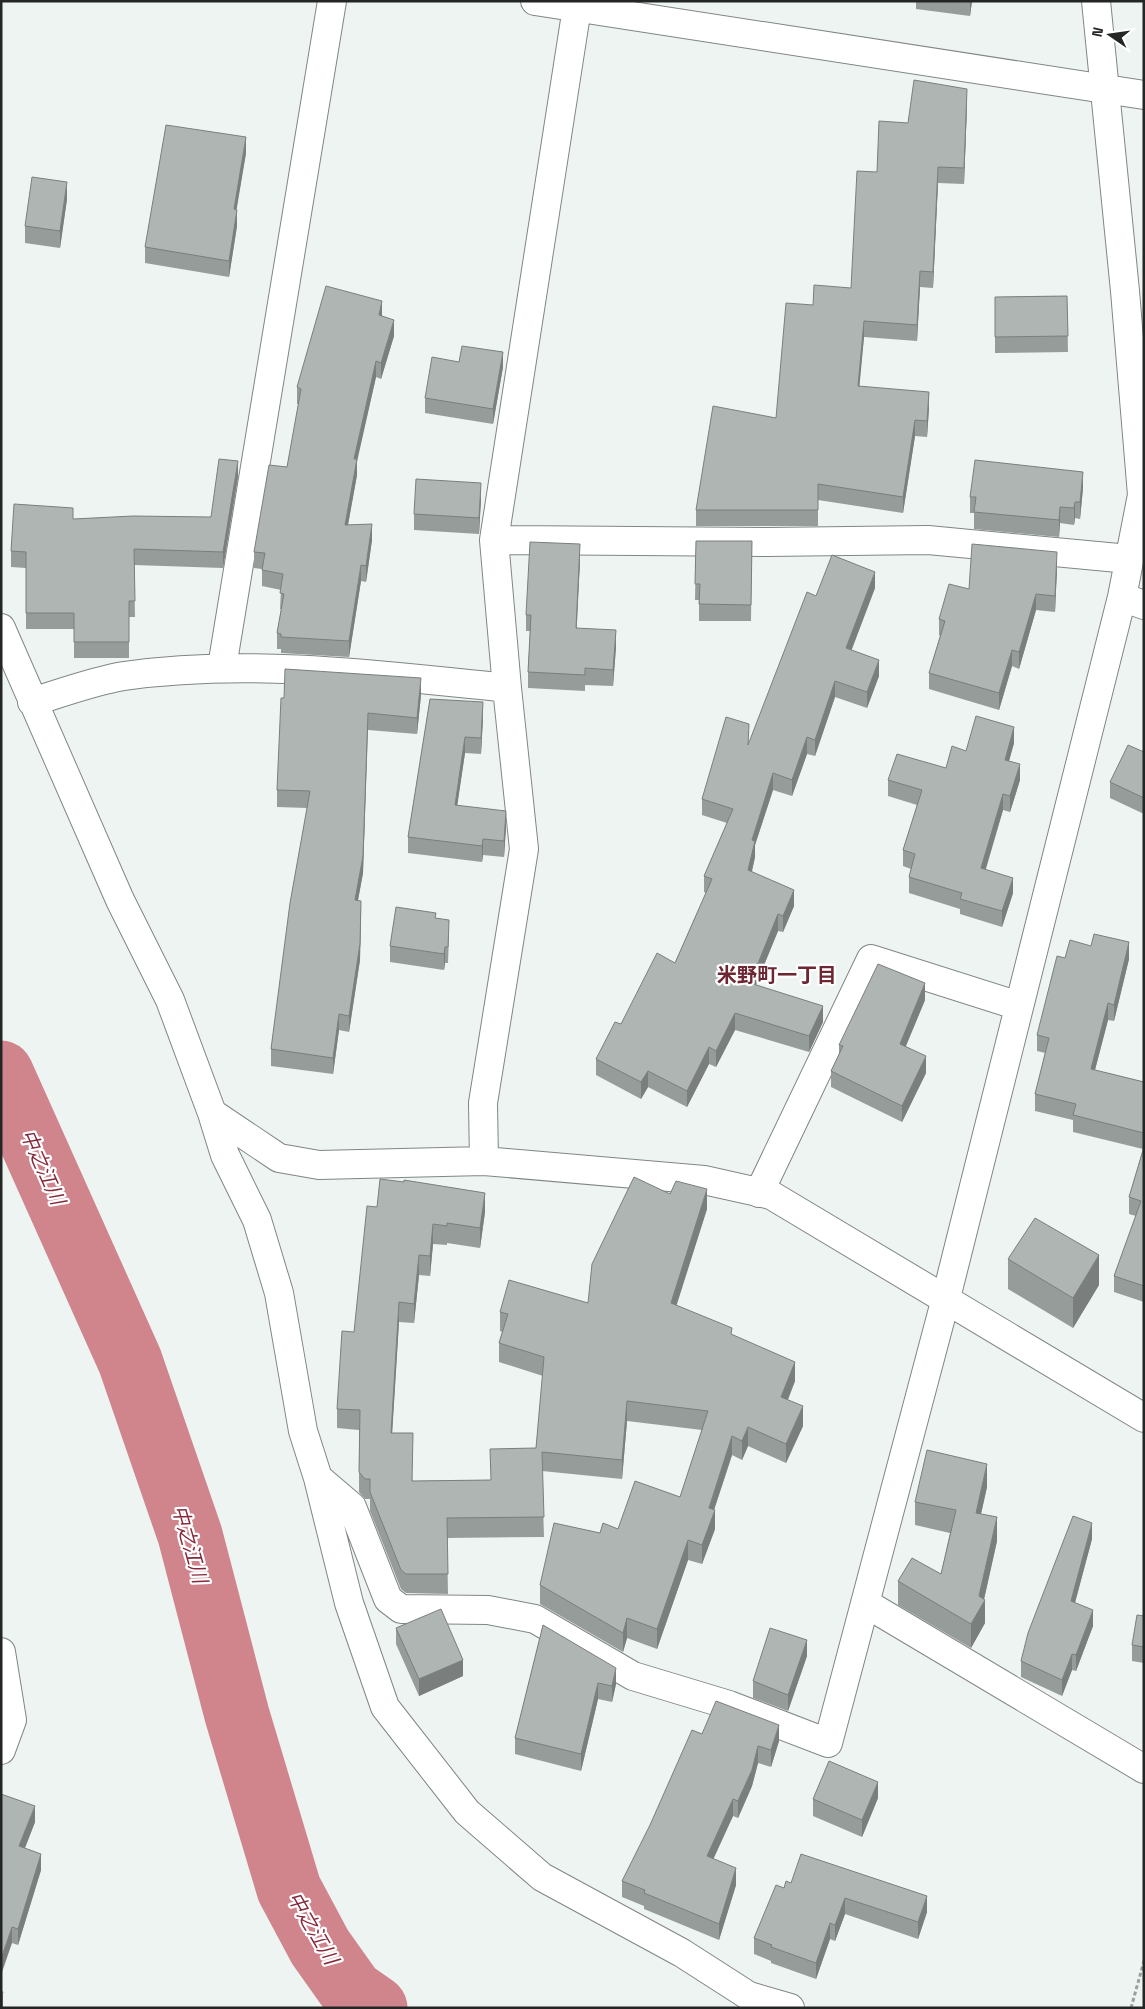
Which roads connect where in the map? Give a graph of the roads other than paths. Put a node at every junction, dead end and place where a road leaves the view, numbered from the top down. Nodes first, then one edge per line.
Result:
1 (332, 1) edge
2 (535, 1) edge
3 (1096, 1) edge
4 (577, 4) edge
5 (1104, 89) junction
6 (1144, 95) edge
7 (494, 540) junction
8 (1129, 559) junction
9 (1133, 601) edge
10 (1, 628) edge
11 (222, 668) junction
12 (506, 688) junction
13 (32, 702) junction
14 (1019, 1006) junction
15 (212, 1113) junction
16 (484, 1161) junction
17 (759, 1192) junction
18 (946, 1298) junction
19 (1144, 1418) edge
20 (318, 1478) junction
21 (865, 1603) junction
22 (1, 1652) edge
23 (1, 1750) edge
24 (1144, 1770) edge
25 (790, 2008) edge

1 - 11 street
2 - 4 street
3 - 5 street
4 - 5 street
4 - 7 street
5 - 6 street
5 - 8 street
7 - 8 street
7 - 12 street
8 - 9 street
9 - 14 street
10 - 13 street
11 - 12 street
11 - 13 street
12 - 16 street
13 - 15 street
14 - 17 street
14 - 18 street
15 - 16 street
15 - 20 street
16 - 17 street
17 - 18 street
18 - 19 street
18 - 21 street
20 - 21 street
20 - 25 street
21 - 24 street
22 - 23 street

